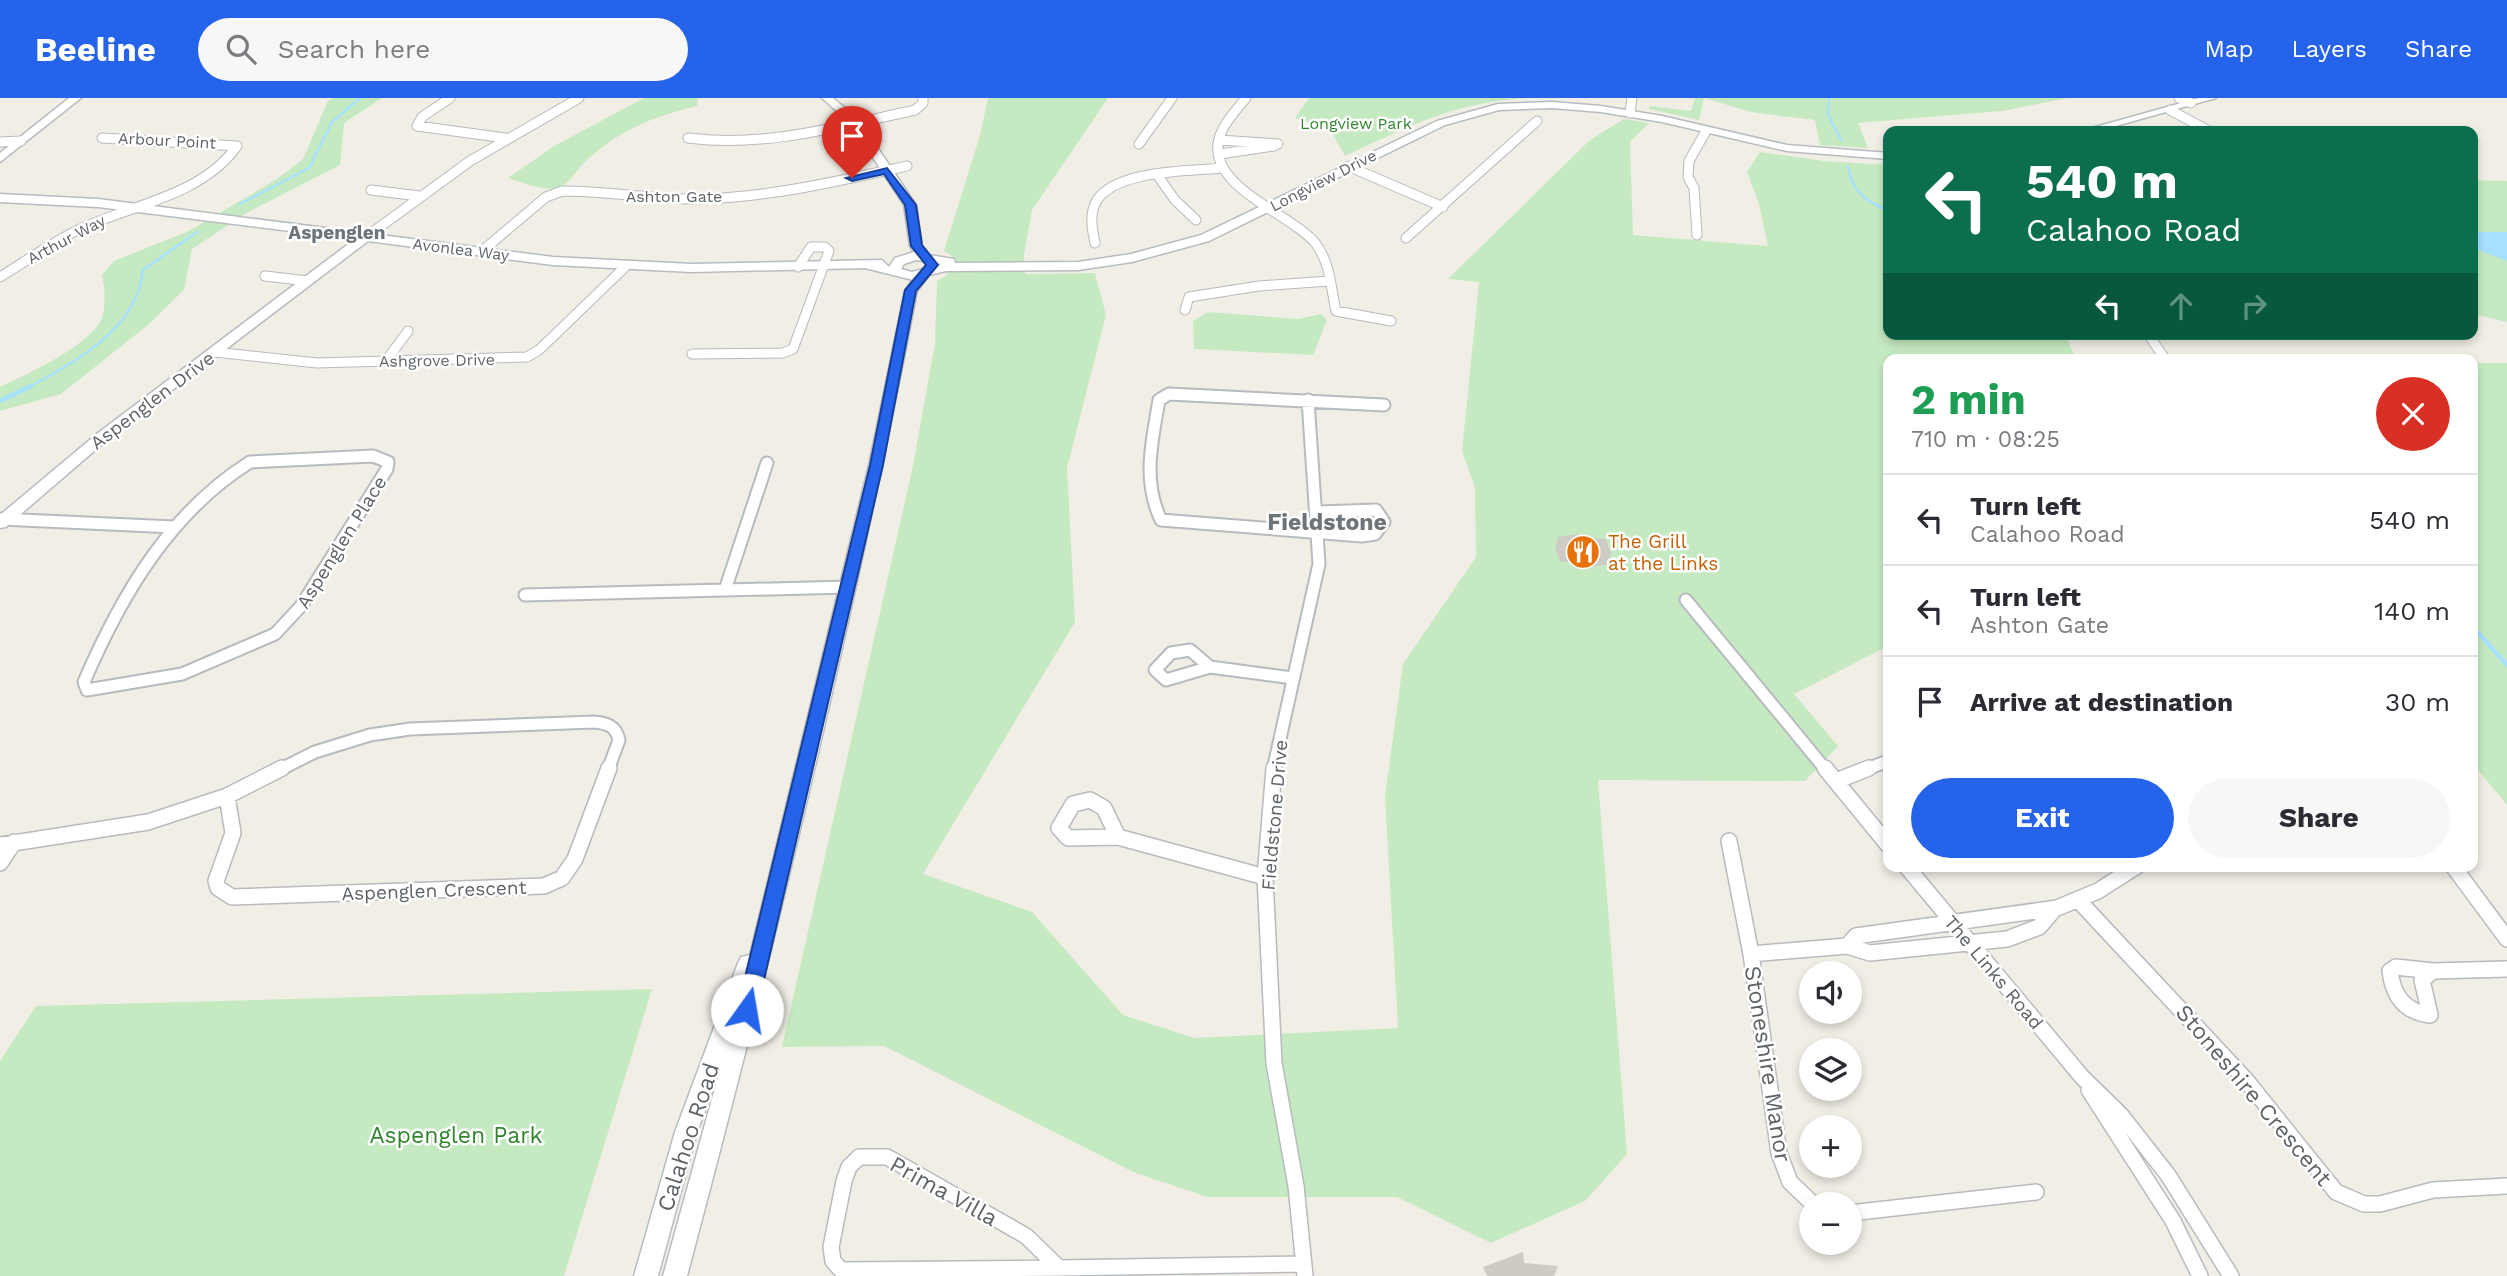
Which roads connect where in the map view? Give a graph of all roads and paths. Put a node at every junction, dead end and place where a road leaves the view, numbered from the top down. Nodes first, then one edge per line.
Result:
1 (76, 98) edge
2 (450, 98) edge
3 (579, 98) edge
4 (827, 98) edge
5 (923, 98) edge
6 (1172, 98) edge
7 (1246, 98) edge
8 (1632, 98) edge
9 (2179, 98) edge
10 (2211, 98) edge
11 (2191, 103) junction
12 (2170, 110) junction
13 (1630, 113) junction
14 (1537, 121) dead end
15 (855, 122) junction
16 (2106, 126) edge
17 (2200, 126) edge
18 (1706, 131) junction
19 (102, 138) dead end
20 (505, 138) junction
21 (688, 138) dead end
22 (1219, 140) junction
23 (22, 141) junction
24 (0, 142) edge
25 (1139, 144) dead end
26 (1220, 155) junction
27 (1883, 156) edge
28 (0, 159) edge
29 (907, 166) dead end
30 (1348, 166) junction
31 (1223, 168) junction
32 (887, 171) junction
33 (1158, 176) junction
34 (371, 190) dead end
35 (419, 196) junction
36 (0, 198) edge
37 (134, 207) junction
38 (1268, 207) junction
39 (1443, 207) junction
40 (1196, 220) dead end
41 (1697, 235) dead end
42 (366, 237) junction
43 (1406, 238) dead end
44 (1095, 243) dead end
45 (916, 246) junction
46 (481, 252) junction
47 (926, 265) junction
48 (822, 266) junction
49 (899, 266) junction
50 (625, 267) junction
51 (798, 267) junction
52 (265, 276) dead end
53 (0, 277) edge
54 (308, 281) junction
55 (1329, 281) junction
56 (911, 290) junction
57 (1185, 310) dead end
58 (1391, 321) dead end
59 (408, 331) dead end
60 (215, 352) junction
61 (692, 354) dead end
62 (386, 361) junction
63 (1308, 400) junction
64 (1384, 405) dead end
65 (767, 463) dead end
66 (1319, 512) junction
67 (1, 521) edge
68 (174, 527) junction
69 (1321, 531) junction
70 (848, 587) junction
71 (724, 590) junction
72 (524, 595) dead end
73 (1686, 600) dead end
74 (1210, 667) dead end
75 (1293, 678) junction
76 (1883, 763) edge
77 (1836, 781) junction
78 (227, 796) junction
79 (1118, 837) dead end
80 (1883, 839) edge
81 (1729, 841) dead end
82 (7, 844) edge
83 (0, 863) edge
84 (1911, 872) edge
85 (2127, 872) edge
86 (2457, 872) edge
87 (1265, 877) junction
88 (776, 880) junction
89 (2079, 901) junction
90 (2052, 912) junction
91 (1952, 923) junction
92 (2507, 939) edge
93 (1969, 942) junction
94 (1847, 946) junction
95 (1751, 954) junction
96 (2507, 969) edge
97 (2433, 971) dead end
98 (2082, 1077) junction
99 (2507, 1186) edge
100 (2036, 1192) dead end
101 (1799, 1196) edge
102 (1862, 1212) edge
103 (1059, 1268) junction
104 (1304, 1270) edge
105 (646, 1276) edge
106 (675, 1276) edge
107 (2200, 1276) edge
108 (2231, 1276) edge

1 - 23 street
2 - 20 street
3 - 20 street, Aspenglen Drive
4 - 15 street
5 - 15 street
6 - 25 street
7 - 22 street
8 - 13 street
9 - 11 street
10 - 11 street
11 - 12 street
12 - 16 street
12 - 17 street
13 - 18 street, Longview Drive
13 - 30 street, Longview Drive
14 - 39 street
15 - 21 street
15 - 32 street
18 - 27 street, Longview Drive
18 - 41 street
19 - 37 street, Arbour Point
20 - 35 street, Aspenglen Drive
22 - 26 street
22 - 26 street
23 - 24 street
23 - 28 street
26 - 31 street
29 - 32 street
30 - 38 street, Longview Drive
30 - 39 street
31 - 33 street
31 - 38 street
32 - 45 street
32 - 46 street, Ashton Gate
33 - 40 street
33 - 44 street
34 - 35 street
35 - 42 street, Aspenglen Drive
36 - 37 street, Avonlea Way
37 - 42 street, Avonlea Way
37 - 53 street, Arthur Way
38 - 47 street, Longview Drive
38 - 55 street
39 - 43 street
42 - 46 street, Avonlea Way
42 - 54 street, Aspenglen Drive
45 - 47 street
45 - 49 street
46 - 50 street, Avonlea Way
47 - 49 street
47 - 49 street
47 - 56 street, Calahoo Road
48 - 49 street, Avonlea Way
48 - 51 street, Avonlea Way
48 - 51 street
48 - 61 street
49 - 56 street
50 - 51 street, Avonlea Way
50 - 62 street, Ashgrove Drive
52 - 54 street
54 - 60 street, Aspenglen Drive
55 - 57 street
55 - 58 street
56 - 70 street, Calahoo Road
59 - 62 street
60 - 62 street, Ashgrove Drive
60 - 67 street, Aspenglen Drive
63 - 64 street
63 - 66 street, Fieldstone Drive
63 - 69 street
65 - 71 street
66 - 69 street, Fieldstone Drive
66 - 69 street
67 - 68 street
68 - 68 street, Aspenglen Place
69 - 75 street, Fieldstone Drive
70 - 71 street
70 - 88 street, Calahoo Road
71 - 72 street
73 - 77 street
74 - 75 street
75 - 87 street, Fieldstone Drive
76 - 77 street
77 - 80 street
78 - 78 street, Aspenglen Crescent
78 - 82 street, Aspenglen Crescent
79 - 87 street
81 - 95 street, Stoneshire Manor
82 - 83 street
84 - 91 street, The Links Road
85 - 89 street
86 - 92 street
87 - 104 street, Fieldstone Drive
88 - 105 street, Calahoo Road
88 - 106 street, Calahoo Road
89 - 90 street
89 - 99 street, Stoneshire Crescent
90 - 91 street
90 - 93 street
91 - 93 street, The Links Road
91 - 94 street, Stoneshire Manor
93 - 94 street, Stoneshire Manor
93 - 98 street, The Links Road
94 - 95 street, Stoneshire Manor
95 - 101 street, Stoneshire Manor
96 - 97 street
98 - 107 street, The Links Road
98 - 108 street, The Links Road
100 - 102 street
103 - 103 street, Prima Villa
103 - 104 street, Prima Villa

